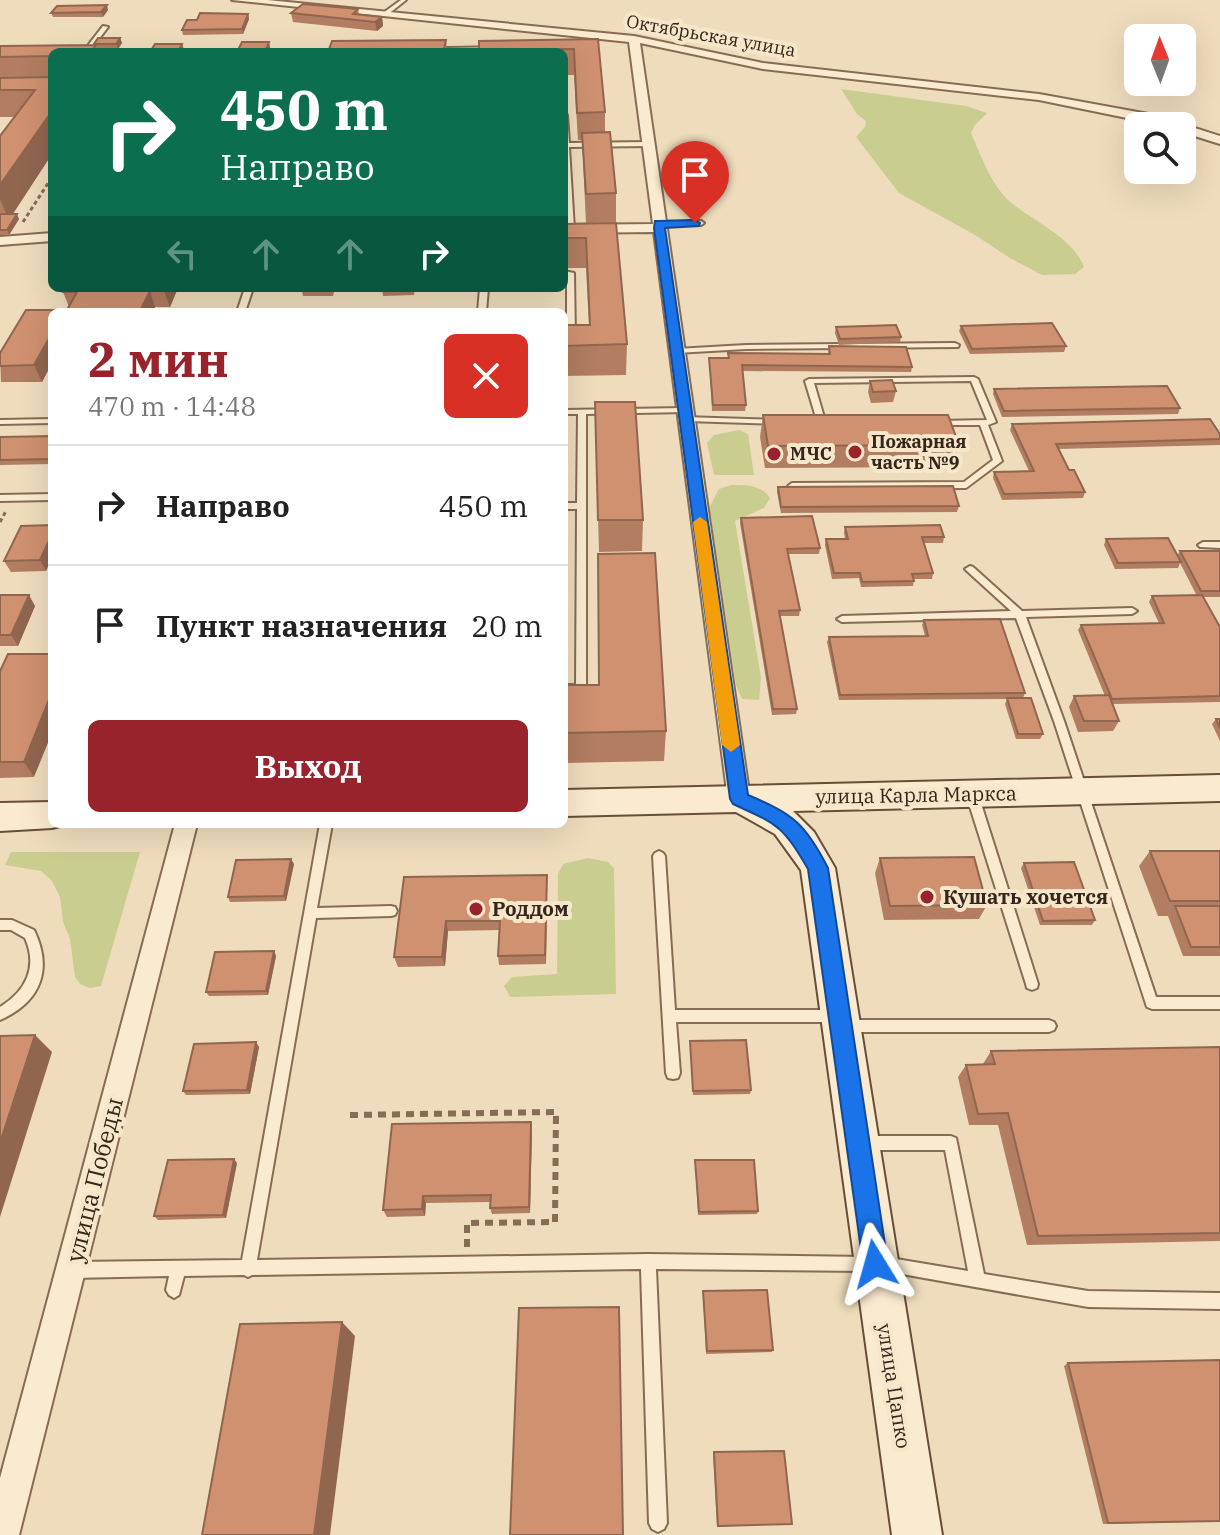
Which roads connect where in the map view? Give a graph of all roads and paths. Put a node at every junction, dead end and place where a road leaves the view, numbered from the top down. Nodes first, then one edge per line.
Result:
1 (237, 0) edge
2 (404, 0) edge
3 (385, 14) junction
4 (105, 27) dead end
5 (634, 44) junction
6 (89, 48) edge
7 (605, 49) dead end
8 (1124, 113) edge
9 (1196, 132) edge
10 (1220, 140) edge
11 (648, 144) junction
12 (568, 145) edge
13 (48, 183) edge
14 (701, 223) dead end
15 (659, 226) junction
16 (568, 229) edge
17 (48, 237) edge
18 (6, 241) edge
19 (568, 273) edge
20 (568, 340) edge
21 (955, 345) dead end
22 (676, 351) junction
23 (568, 412) edge
24 (582, 412) junction
25 (685, 414) junction
26 (48, 421) edge
27 (0, 422) edge
28 (983, 422) junction
29 (791, 423) edge
30 (924, 423) edge
31 (806, 424) edge
32 (822, 424) junction
33 (837, 424) edge
34 (792, 486) edge
35 (48, 497) edge
36 (0, 498) edge
37 (568, 506) edge
38 (582, 506) junction
39 (1203, 545) dead end
40 (1220, 545) edge
41 (970, 569) dead end
42 (1132, 611) dead end
43 (1019, 613) junction
44 (842, 619) dead end
45 (568, 689) edge
46 (1220, 788) edge
47 (1080, 792) junction
48 (972, 794) junction
49 (854, 796) junction
50 (739, 799) junction
51 (568, 803) edge
52 (48, 815) edge
53 (0, 817) edge
54 (185, 828) edge
55 (325, 828) edge
56 (659, 856) dead end
57 (818, 868) junction
58 (391, 911) dead end
59 (311, 913) junction
60 (0, 925) edge
61 (1032, 984) dead end
62 (1220, 1003) edge
63 (0, 1014) edge
64 (670, 1016) junction
65 (842, 1021) junction
66 (1049, 1026) dead end
67 (673, 1073) dead end
68 (350, 1115) dead end
69 (858, 1143) junction
70 (648, 1261) junction
71 (875, 1264) junction
72 (464, 1265) junction
73 (248, 1269) junction
74 (71, 1270) junction
75 (178, 1270) junction
76 (977, 1279) junction
77 (174, 1290) dead end
78 (1220, 1301) edge
79 (658, 1523) dead end
80 (2, 1535) edge
81 (917, 1535) edge

1 - 3 street, Октябрьская улица
2 - 3 lane
3 - 5 street, Октябрьская улица
4 - 6 lane
5 - 7 street
5 - 8 street, Октябрьская улица
5 - 11 street
9 - 10 street, Октябрьская улица
11 - 12 lane
11 - 15 street
13 - 18 path
14 - 15 lane
15 - 16 street
15 - 22 street
17 - 18 street
19 - 20 lane
21 - 22 lane
22 - 25 street
23 - 24 lane
24 - 25 lane
24 - 38 lane
25 - 29 lane
25 - 50 street
26 - 27 lane
28 - 30 lane
28 - 32 lane
28 - 34 lane
31 - 32 lane
32 - 33 lane
35 - 36 lane
37 - 38 lane
38 - 45 lane
39 - 40 lane
41 - 43 lane
42 - 43 lane
43 - 44 lane
43 - 47 lane
46 - 47 street, улица Карла Маркса
47 - 48 street, улица Карла Маркса
47 - 62 lane
48 - 49 street, улица Карла Маркса
48 - 61 lane
49 - 50 street, улица Карла Маркса
49 - 57 street
50 - 51 street, улица Карла Маркса
50 - 57 street, улица Цапко
52 - 53 street
54 - 74 street, улица Победы
55 - 59 lane
56 - 64 lane
57 - 65 street, улица Цапко
58 - 59 lane
59 - 73 lane
60 - 63 lane
64 - 65 lane
64 - 67 lane
65 - 66 lane
65 - 69 street, улица Цапко
68 - 72 path
69 - 71 street, улица Цапко
69 - 76 lane
70 - 71 lane
70 - 72 lane
70 - 79 lane
71 - 76 lane
71 - 81 street, улица Цапко
72 - 73 lane
73 - 75 lane
74 - 75 lane
74 - 80 street, улица Победы
75 - 77 lane
76 - 78 lane

